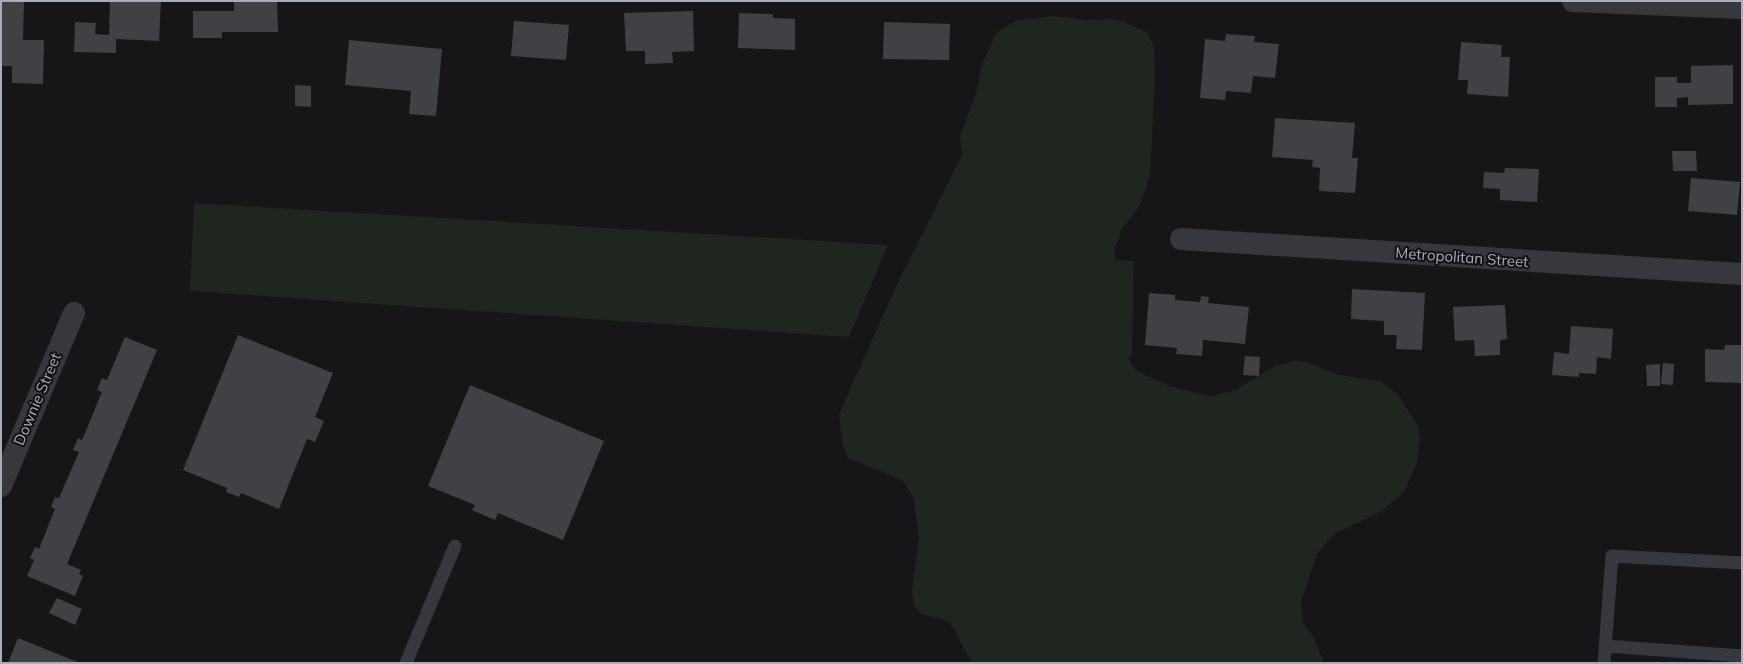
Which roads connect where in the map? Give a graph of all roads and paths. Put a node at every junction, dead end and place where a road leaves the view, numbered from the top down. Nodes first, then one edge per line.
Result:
1 (1574, 1) edge
2 (1742, 8) edge
3 (1181, 239) dead end
4 (1742, 274) edge
5 (74, 313) dead end
6 (1, 486) edge
7 (455, 546) dead end
8 (1742, 563) edge
9 (1606, 646) junction
10 (1742, 656) edge
11 (406, 663) edge
12 (1604, 663) edge

1 - 2 street
3 - 4 street, Metropolitan Street
5 - 6 street, Downie Street
7 - 11 lane
8 - 9 lane
9 - 10 lane
9 - 12 lane

